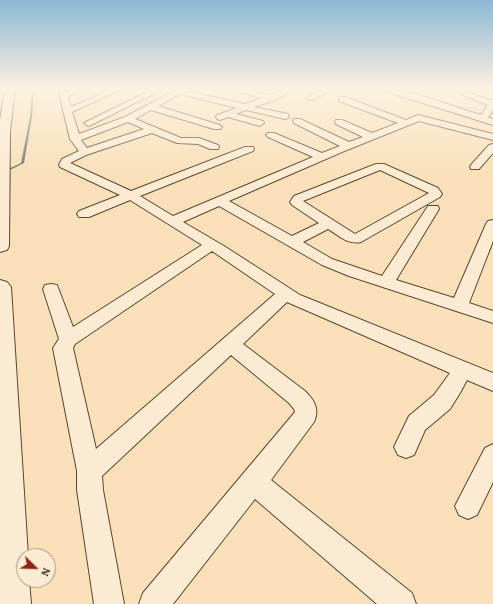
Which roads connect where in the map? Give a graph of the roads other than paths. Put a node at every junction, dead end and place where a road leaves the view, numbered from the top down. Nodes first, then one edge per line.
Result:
1 (6, 117) edge
2 (70, 117) edge
3 (107, 117) edge
4 (131, 117) edge
5 (185, 117) edge
6 (233, 117) edge
7 (393, 117) edge
8 (478, 117) edge
9 (128, 119) junction
10 (483, 119) joint
11 (297, 121) dead end
12 (340, 122) dead end
13 (406, 122) junction
14 (493, 122) edge
15 (260, 124) dead end
16 (218, 127) dead end
17 (151, 130) junction
18 (74, 135) junction
19 (272, 135) dead end
20 (372, 136) junction
21 (493, 137) edge
22 (349, 146) junction
23 (214, 147) dead end
24 (493, 147) edge
25 (2, 148) edge
26 (249, 149) dead end
27 (83, 153) junction
28 (323, 157) junction
29 (475, 167) dead end
30 (131, 196) junction
31 (220, 201) junction
32 (433, 209) dead end
33 (84, 214) dead end
34 (173, 221) junction
35 (328, 223) junction
36 (493, 224) edge
37 (292, 242) junction
38 (212, 245) junction
39 (0, 246) edge
40 (386, 282) junction
41 (0, 287) edge
42 (51, 288) dead end
43 (286, 294) junction
44 (459, 306) junction
45 (493, 317) edge
46 (68, 340) junction
47 (230, 344) junction
48 (462, 369) junction
49 (493, 382) edge
50 (3, 435) edge
51 (406, 447) dead end
52 (493, 456) edge
53 (89, 471) junction
54 (259, 474) junction
55 (468, 506) dead end
56 (11, 604) edge
57 (109, 604) edge
58 (154, 604) edge
59 (401, 604) edge

1 - 25 street
2 - 18 street
3 - 18 street
4 - 9 street
5 - 16 street
6 - 15 street
7 - 13 street
8 - 10 street
9 - 17 street
9 - 18 street
10 - 14 street
11 - 22 street
12 - 20 street
13 - 20 street
13 - 21 street
17 - 23 street
17 - 27 street
18 - 27 street
19 - 28 street
20 - 22 street
22 - 28 street
24 - 29 street
25 - 39 street
26 - 30 street
27 - 30 street
28 - 31 street
30 - 33 street
30 - 34 street
31 - 34 street
31 - 37 street
32 - 40 street
34 - 38 street
35 - 35 street
35 - 37 street
36 - 44 street
37 - 40 street
38 - 43 street
38 - 46 street
40 - 44 street
41 - 50 street
42 - 46 street
43 - 47 street
43 - 48 street
44 - 45 street
46 - 53 street
47 - 53 street
47 - 54 street
48 - 49 street
48 - 51 street
50 - 56 street
52 - 55 street
53 - 57 street
54 - 58 street
54 - 59 street

